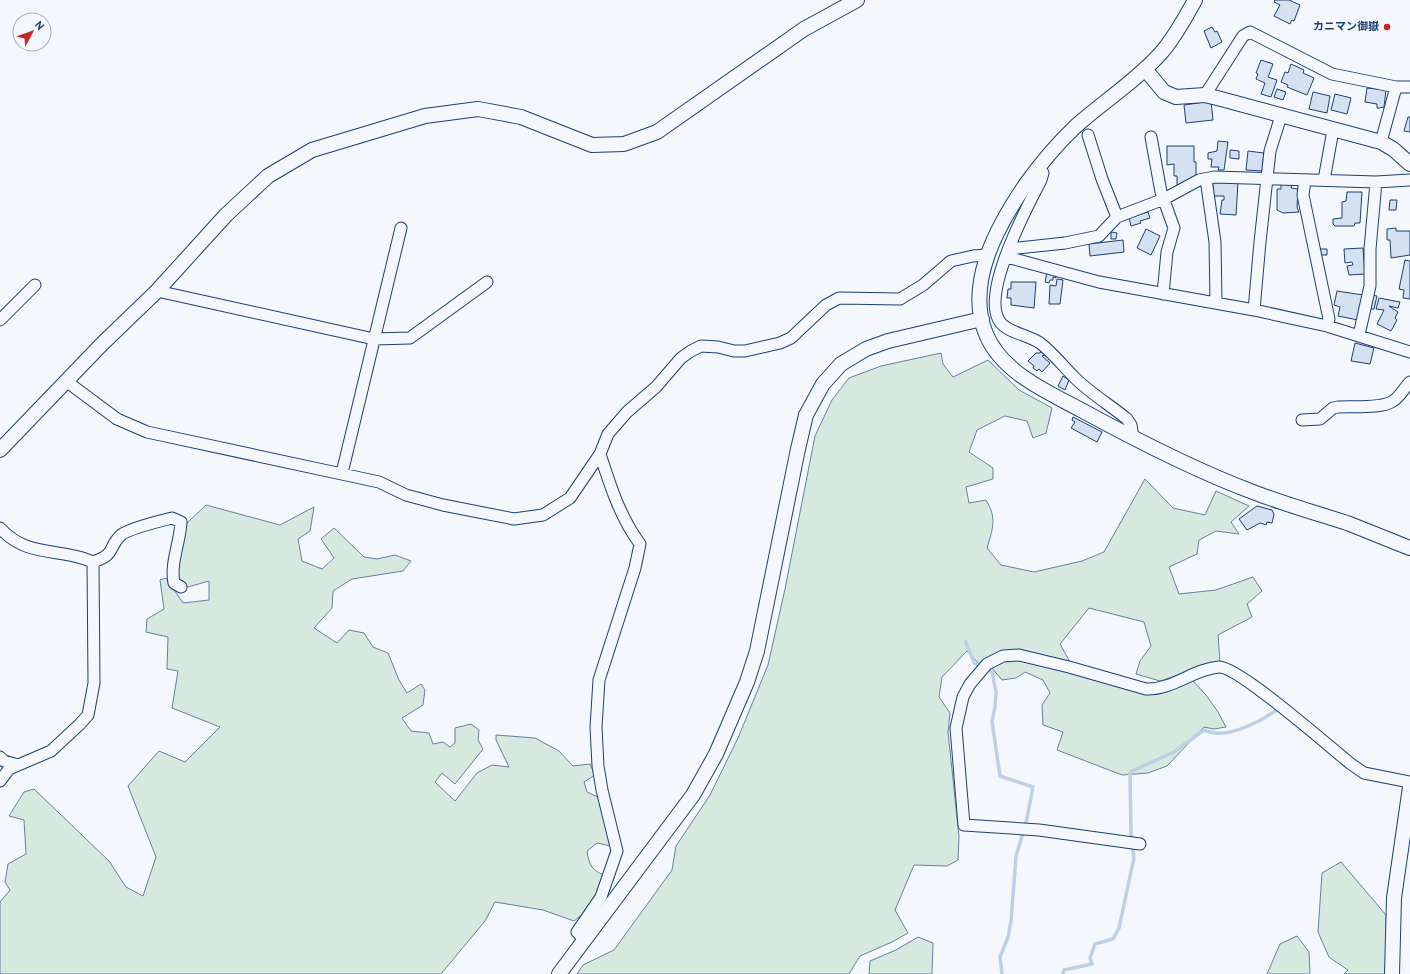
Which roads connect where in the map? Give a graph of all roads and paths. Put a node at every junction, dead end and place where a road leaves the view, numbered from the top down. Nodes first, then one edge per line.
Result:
1 (857, 0) edge
2 (1195, 0) edge
3 (1145, 69) junction
4 (1396, 87) junction
5 (1410, 87) edge
6 (1205, 95) junction
7 (1281, 116) junction
8 (1333, 130) junction
9 (1088, 135) dead end
10 (1151, 137) dead end
11 (1381, 142) junction
12 (1410, 164) edge
13 (1037, 168) junction
14 (1206, 178) junction
15 (1268, 178) junction
16 (1304, 180) junction
17 (1324, 180) junction
18 (1410, 180) edge
19 (1376, 182) junction
20 (1164, 199) junction
21 (1117, 217) junction
22 (401, 228) dead end
23 (1008, 253) junction
24 (987, 256) junction
25 (487, 282) dead end
26 (35, 285) dead end
27 (157, 291) junction
28 (1163, 294) junction
29 (1216, 302) junction
30 (1254, 310) junction
31 (982, 319) junction
32 (0, 320) edge
33 (1327, 326) junction
34 (1359, 335) junction
35 (374, 339) junction
36 (1410, 352) edge
37 (66, 381) junction
38 (1410, 382) edge
39 (1302, 420) dead end
40 (1133, 438) junction
41 (0, 450) edge
42 (600, 454) junction
43 (342, 473) junction
44 (0, 528) edge
45 (1410, 548) edge
46 (93, 562) junction
47 (181, 587) dead end
48 (0, 757) edge
49 (18, 765) junction
50 (0, 781) edge
51 (1410, 782) edge
52 (1410, 787) edge
53 (1136, 843) dead end
54 (584, 940) junction
55 (559, 974) edge
56 (1392, 974) edge

1 - 27 street
2 - 3 street
3 - 6 street
3 - 13 street
4 - 5 street
4 - 6 street
4 - 11 street
6 - 7 street
7 - 8 street
7 - 15 street
8 - 11 street
8 - 17 street
9 - 21 street
10 - 20 street
11 - 12 street
13 - 23 street
13 - 24 street
14 - 15 street
14 - 20 street
14 - 29 street
15 - 16 street
15 - 30 street
16 - 17 street
16 - 33 street
17 - 19 street
18 - 19 street
19 - 34 street
20 - 21 street
20 - 28 street
21 - 23 street
22 - 35 street
23 - 28 street
23 - 40 street
24 - 31 street
24 - 42 street
25 - 35 street
26 - 32 street
27 - 35 street
27 - 37 street
28 - 29 street
29 - 30 street
30 - 33 street
31 - 40 street
31 - 54 street
33 - 34 street
34 - 36 street
35 - 43 street
37 - 41 street
37 - 43 street
38 - 39 street
40 - 45 street
42 - 43 street
42 - 54 street
44 - 46 street
46 - 47 street
46 - 49 street
48 - 49 street
49 - 50 street
51 - 53 street
52 - 56 street
54 - 55 street

